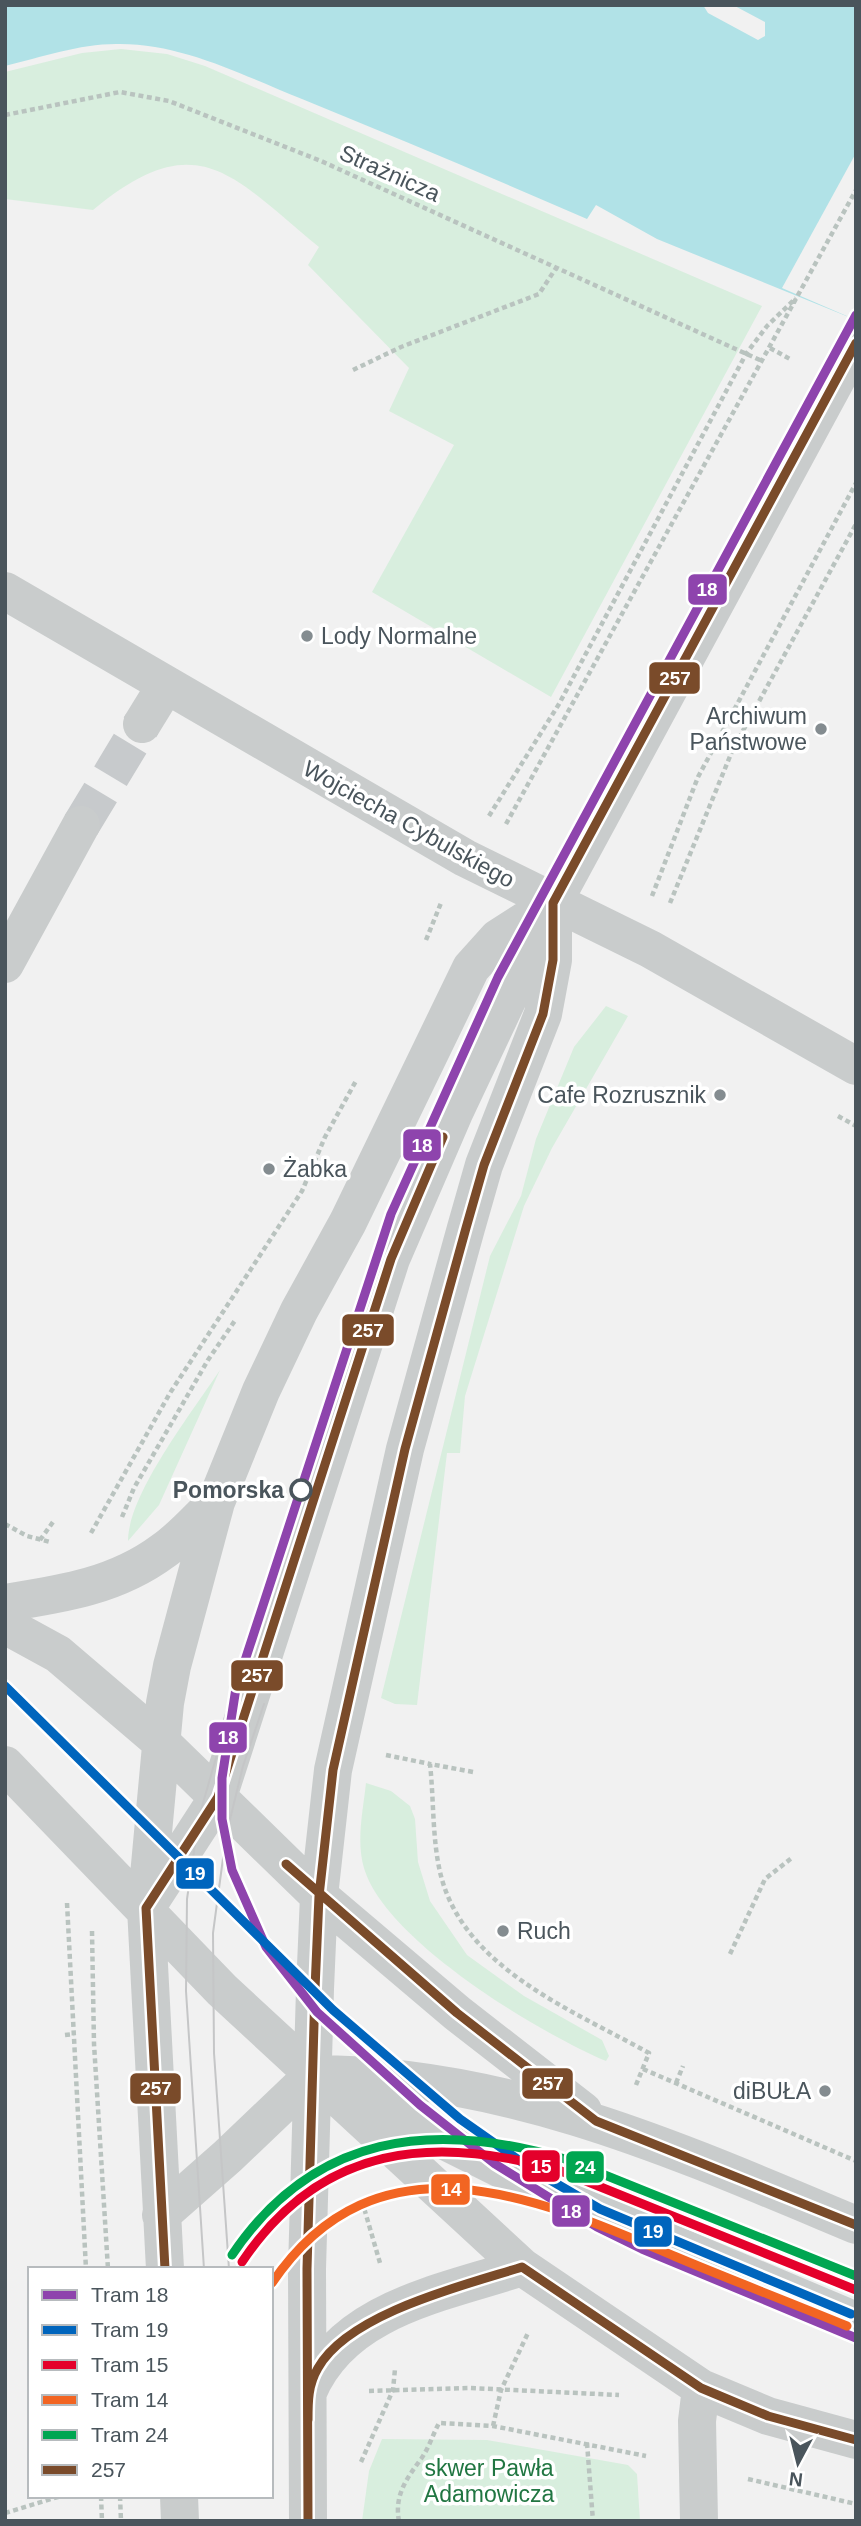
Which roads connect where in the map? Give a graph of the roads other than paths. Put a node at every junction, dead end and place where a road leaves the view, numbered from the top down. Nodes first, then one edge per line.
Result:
1 (856, 342) edge
2 (5, 592) edge
3 (166, 685) junction
4 (142, 724) tunnel mouth
5 (81, 825) tunnel mouth
6 (553, 902) junction
7 (18, 910) edge
8 (5, 964) edge
9 (856, 1066) edge
10 (216, 1502) junction
11 (5, 1603) edge
12 (5, 1625) edge
13 (161, 1742) junction
14 (5, 1765) edge
15 (218, 1797) junction
16 (320, 1896) junction
17 (146, 1908) junction
18 (314, 2074) junction
19 (596, 2121) junction
20 (161, 2215) junction
21 (856, 2225) edge
22 (165, 2267) edge
23 (522, 2267) junction
24 (856, 2321) edge
25 (701, 2388) junction
26 (309, 2392) junction
27 (856, 2440) edge
28 (179, 2498) edge
29 (180, 2521) edge
30 (308, 2521) edge
31 (699, 2521) edge

1 - 6 street
2 - 3 street, Wojciecha Cybulskiego
3 - 4 street
3 - 6 street, Wojciecha Cybulskiego
5 - 7 street
6 - 9 street, Wojciecha Cybulskiego
6 - 10 street
6 - 15 street
6 - 16 street
7 - 8 street
10 - 11 street
10 - 13 street
12 - 13 street
13 - 15 street
13 - 17 street
14 - 17 street
15 - 16 street
15 - 17 street
16 - 18 street
16 - 19 street
17 - 18 street
17 - 20 street
18 - 19 street
18 - 20 street
18 - 23 street
18 - 24 street
18 - 26 street
19 - 21 street
20 - 22 street
23 - 25 street
23 - 26 street
25 - 27 street
25 - 31 street
26 - 30 street
28 - 29 street

